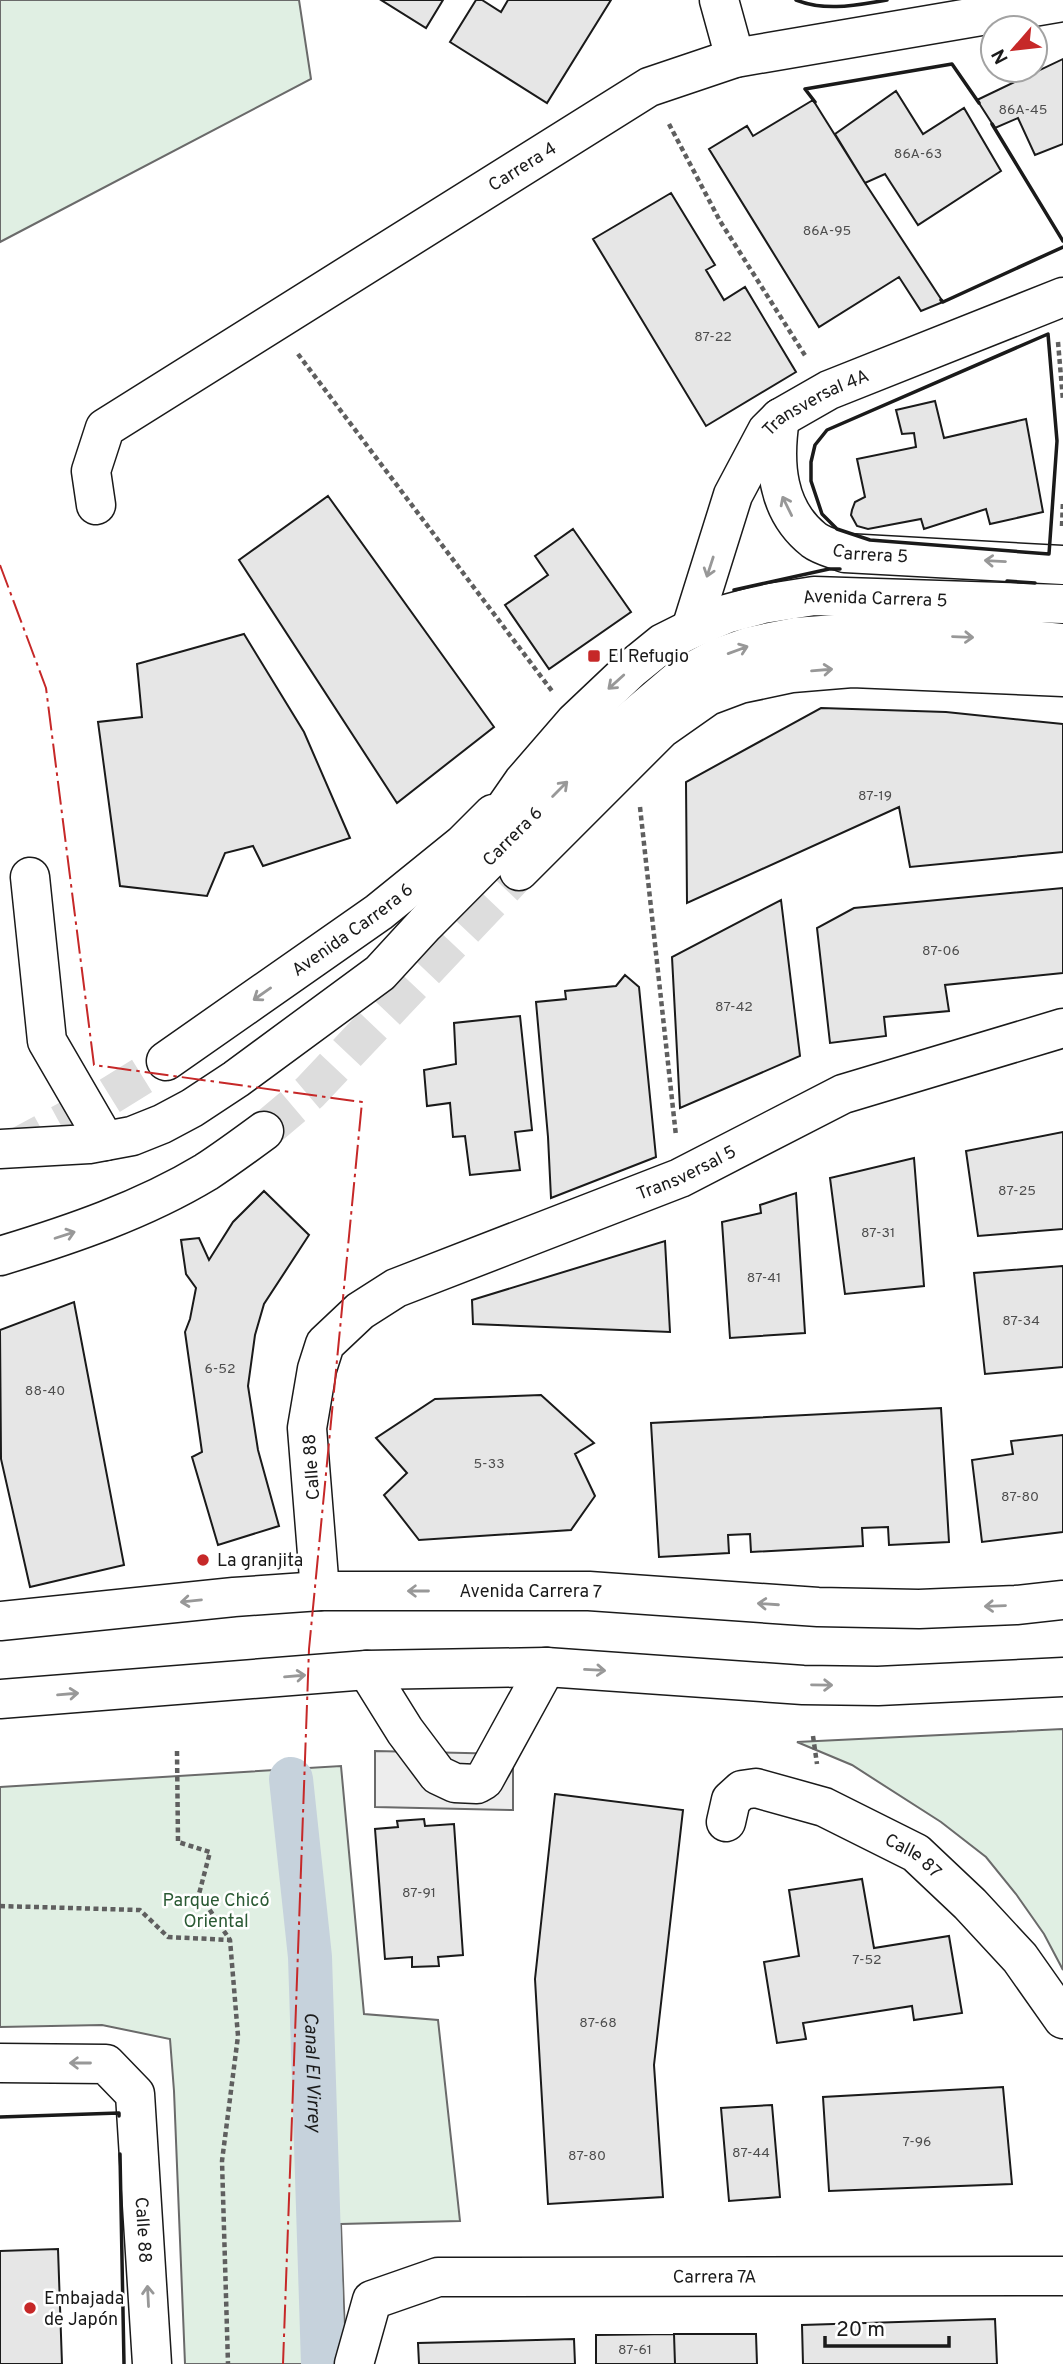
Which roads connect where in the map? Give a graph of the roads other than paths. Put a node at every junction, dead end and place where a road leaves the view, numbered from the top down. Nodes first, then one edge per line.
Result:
1 (719, 0) edge
2 (1063, 2) edge
3 (735, 58) junction
4 (1059, 299) edge
5 (780, 418) junction
6 (96, 505) dead end
7 (1063, 565) edge
8 (1063, 604) edge
9 (691, 629) junction
10 (1063, 643) edge
11 (1063, 677) edge
12 (523, 782) junction
13 (519, 871) tunnel mouth
14 (30, 877) dead end
15 (425, 924) junction
16 (1063, 1028) edge
17 (166, 1061) tunnel mouth
18 (264, 1131) tunnel mouth
19 (105, 1141) junction
20 (0, 1149) edge
21 (0, 1255) edge
22 (325, 1344) joint
23 (320, 1591) junction
24 (1063, 1601) edge
25 (0, 1621) edge
26 (546, 1667) junction
27 (367, 1670) junction
28 (1063, 1677) edge
29 (0, 1699) edge
30 (726, 1822) dead end
31 (1063, 2019) edge
32 (0, 2063) edge
33 (1063, 2276) edge
34 (152, 2364) edge
35 (354, 2364) edge

1 - 3 main road
2 - 3 main road, Carrera 4
3 - 6 main road, Carrera 4
4 - 5 main road, Transversal 4A
7 -> 5 main road, Carrera 5
5 -> 9 main road, Transversal 4A
8 - 9 main road, Avenida Carrera 5
9 -> 12 main road, Avenida Carrera 6
15 -> 10 main road, Carrera 6
13 -> 11 main road
12 - 15 main road, Avenida Carrera 6
12 -> 17 main road, Avenida Carrera 6
14 - 19 main road
15 - 19 main road, Carrera 6
16 - 22 main road, Transversal 5
21 -> 18 main road
19 - 20 main road, Carrera 6
22 - 23 main road, Calle 88
24 -> 23 main road, Avenida Carrera 7
23 -> 25 main road, Avenida Carrera 7
26 - 27 main road
26 - 27 main road
26 -> 28 main road
29 -> 27 main road
30 - 31 main road, Calle 87
34 -> 32 main road, Calle 88
33 - 35 main road, Carrera 7A

